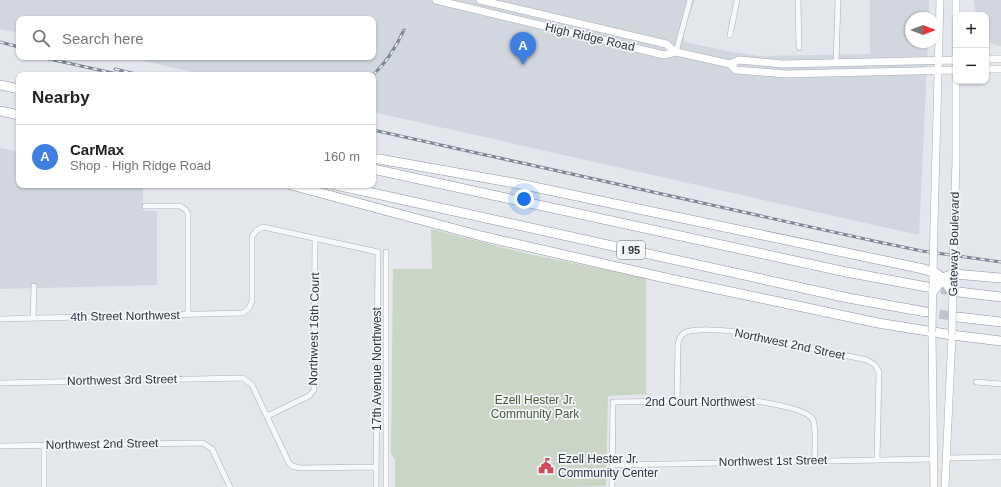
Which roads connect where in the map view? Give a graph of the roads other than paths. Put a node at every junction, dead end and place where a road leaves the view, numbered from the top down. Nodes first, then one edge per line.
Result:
1 (436, 0) edge
2 (480, 0) edge
3 (690, 0) edge
4 (737, 0) edge
5 (798, 0) edge
6 (838, 0) edge
7 (940, 0) edge
8 (956, 0) edge
9 (595, 27) junction
10 (730, 35) dead end
11 (593, 37) junction
12 (799, 48) dead end
13 (956, 48) edge
14 (676, 52) junction
15 (989, 59) edge
16 (1001, 59) edge
17 (939, 60) junction
18 (953, 60) edge
19 (799, 63) junction
20 (836, 63) junction
21 (730, 64) junction
22 (1001, 69) edge
23 (938, 70) junction
24 (953, 70) edge
25 (989, 70) edge
26 (799, 74) junction
27 (956, 84) edge
28 (0, 85) edge
29 (16, 88) edge
30 (0, 111) edge
31 (16, 114) edge
32 (376, 159) edge
33 (376, 170) edge
34 (302, 188) edge
35 (350, 188) edge
36 (145, 206) dead end
37 (315, 238) junction
38 (386, 252) dead end
39 (933, 271) junction
40 (956, 273) junction
41 (1001, 278) edge
42 (943, 279) junction
43 (34, 286) dead end
44 (930, 289) junction
45 (956, 292) junction
46 (1001, 297) edge
47 (926, 312) tunnel mouth
48 (188, 314) junction
49 (958, 317) tunnel mouth
50 (33, 318) junction
51 (0, 319) edge
52 (1001, 322) edge
53 (932, 332) junction
54 (952, 335) junction
55 (1001, 341) edge
56 (976, 382) dead end
57 (0, 383) edge
58 (1001, 384) edge
59 (677, 401) junction
60 (267, 416) junction
61 (44, 445) junction
62 (0, 446) edge
63 (1001, 457) edge
64 (947, 458) junction
65 (934, 459) junction
66 (815, 460) junction
67 (877, 460) junction
68 (612, 465) junction
69 (376, 466) junction
70 (44, 487) edge
71 (230, 487) edge
72 (376, 487) edge
73 (386, 487) edge
74 (612, 487) edge
75 (934, 487) edge
76 (945, 487) edge

1 - 11 street, High Ridge Road
2 - 9 street, High Ridge Road
3 - 14 street
4 - 10 street
5 - 12 street
6 - 20 street
7 - 17 street, Gateway Boulevard
8 - 13 street, Gateway Boulevard
9 - 11 street
9 - 14 street, High Ridge Road
11 - 14 street, High Ridge Road
14 - 21 street, High Ridge Road
15 - 16 street
17 - 18 street, High Ridge Road
17 - 20 street, High Ridge Road
17 - 23 street, Gateway Boulevard
19 - 20 street, High Ridge Road
19 - 21 street, High Ridge Road
19 - 26 street
21 - 26 street, High Ridge Road
22 - 25 street
23 - 24 street, High Ridge Road
23 - 26 street, High Ridge Road
23 - 39 street, Gateway Boulevard, bridge
27 - 40 street, Gateway Boulevard, bridge
28 - 29 highway
30 - 31 highway
32 - 39 highway, bridge
33 - 44 highway, I 95
34 - 53 highway
35 - 47 highway, I 95
36 - 48 street
37 - 48 street, 4th Street Northwest
37 - 60 street, Northwest 16th Court
37 - 69 street, 17th Avenue Northwest
38 - 73 street, 17th Avenue Northwest
39 - 42 highway, bridge
39 - 44 street, Gateway Boulevard, bridge
40 - 41 highway
40 - 42 highway, bridge
40 - 45 street, Gateway Boulevard, bridge
42 - 44 highway, bridge
42 - 45 highway, bridge
43 - 50 street
44 - 53 street, Gateway Boulevard, bridge
45 - 46 highway
45 - 54 street, Gateway Boulevard, bridge
48 - 50 street, 4th Street Northwest
49 - 52 highway
50 - 51 street, 4th Street Northwest
53 - 54 highway
53 - 65 street, Gateway Boulevard
54 - 55 highway
54 - 64 street, Gateway Boulevard
56 - 58 street
57 - 60 street, Northwest 3rd Street
59 - 66 street, 2nd Court Northwest
59 - 67 street, Northwest 2nd Street
59 - 68 street, 2nd Court Northwest
60 - 69 street
61 - 62 street, Northwest 2nd Street
61 - 70 street
61 - 71 street, Northwest 2nd Street
63 - 64 street
64 - 76 street, Gateway Boulevard
65 - 67 street, Northwest 1st Street
65 - 75 street, Gateway Boulevard
66 - 67 street, Northwest 1st Street
66 - 68 street, Northwest 1st Street
68 - 74 street
69 - 72 street, 17th Avenue Northwest

